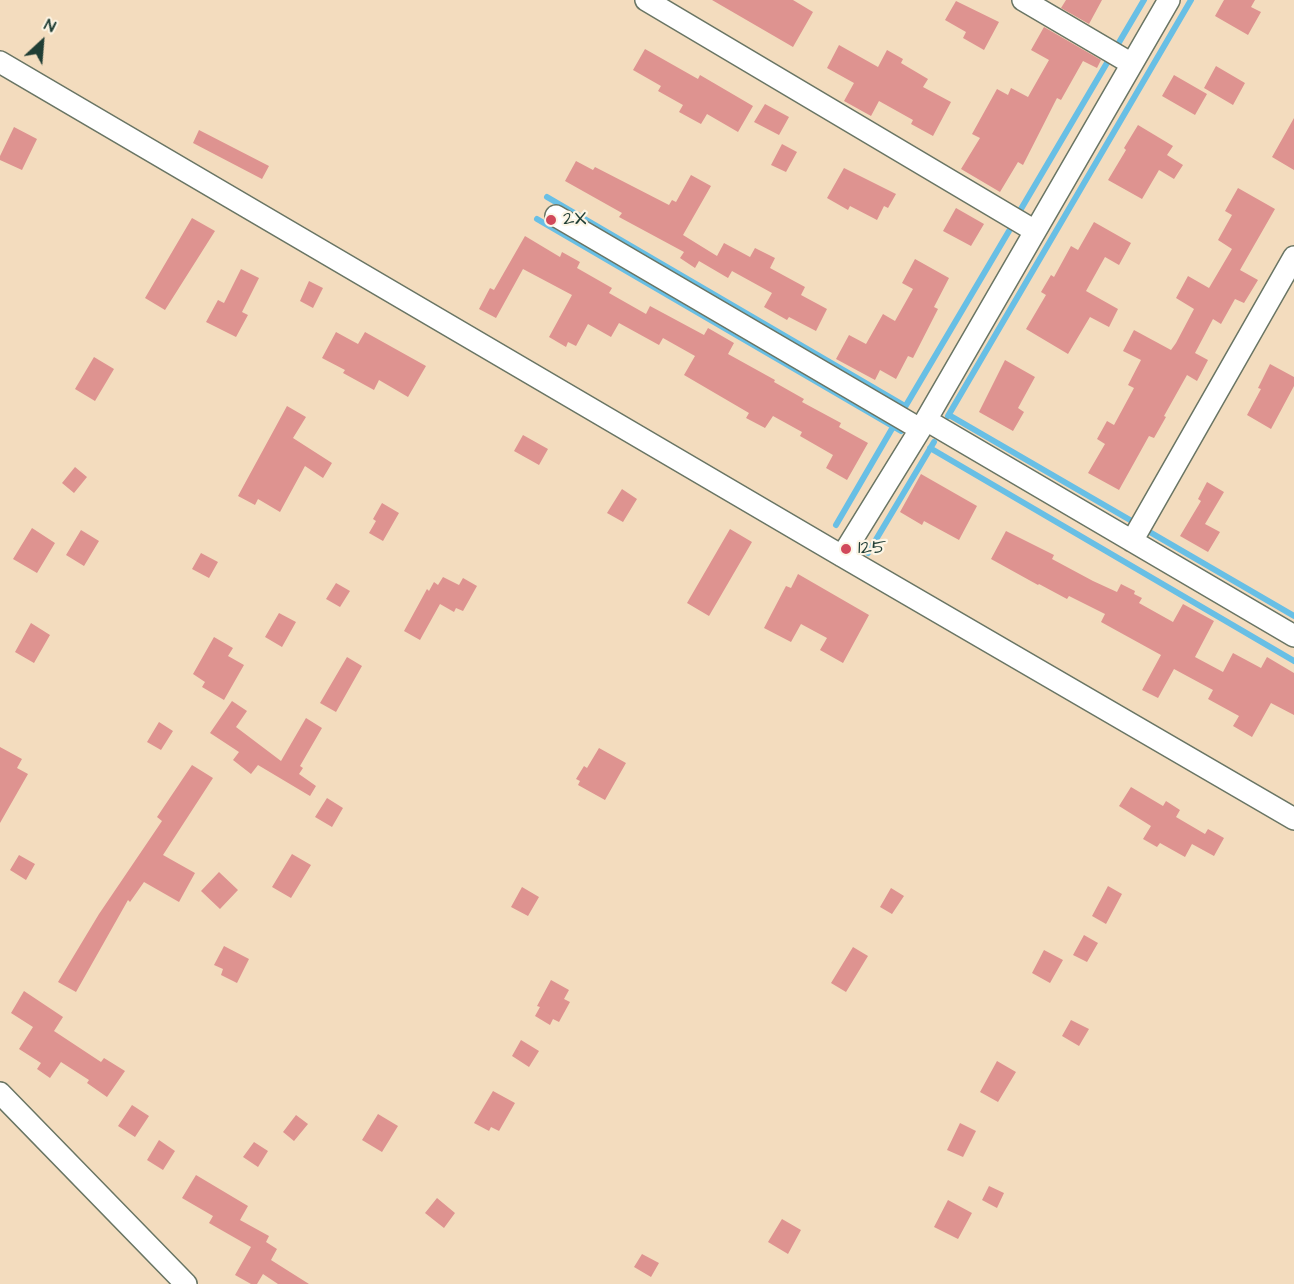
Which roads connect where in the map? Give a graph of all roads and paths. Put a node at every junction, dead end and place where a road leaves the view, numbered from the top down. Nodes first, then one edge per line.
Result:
1 (646, 0) edge
2 (1023, 0) edge
3 (1169, 0) edge
4 (0, 62) edge
5 (1132, 64) junction
6 (556, 216) dead end
7 (1035, 231) junction
8 (1294, 257) edge
9 (923, 424) junction
10 (1132, 541) junction
11 (842, 556) junction
12 (1294, 636) edge
13 (1294, 819) edge
14 (0, 1093) edge
15 (186, 1284) edge

1 - 7 street
2 - 5 street
3 - 5 street
4 - 11 street
5 - 7 street
6 - 9 street
7 - 9 street
8 - 10 street
9 - 10 street
9 - 11 street
10 - 12 street
11 - 13 street
14 - 15 street

